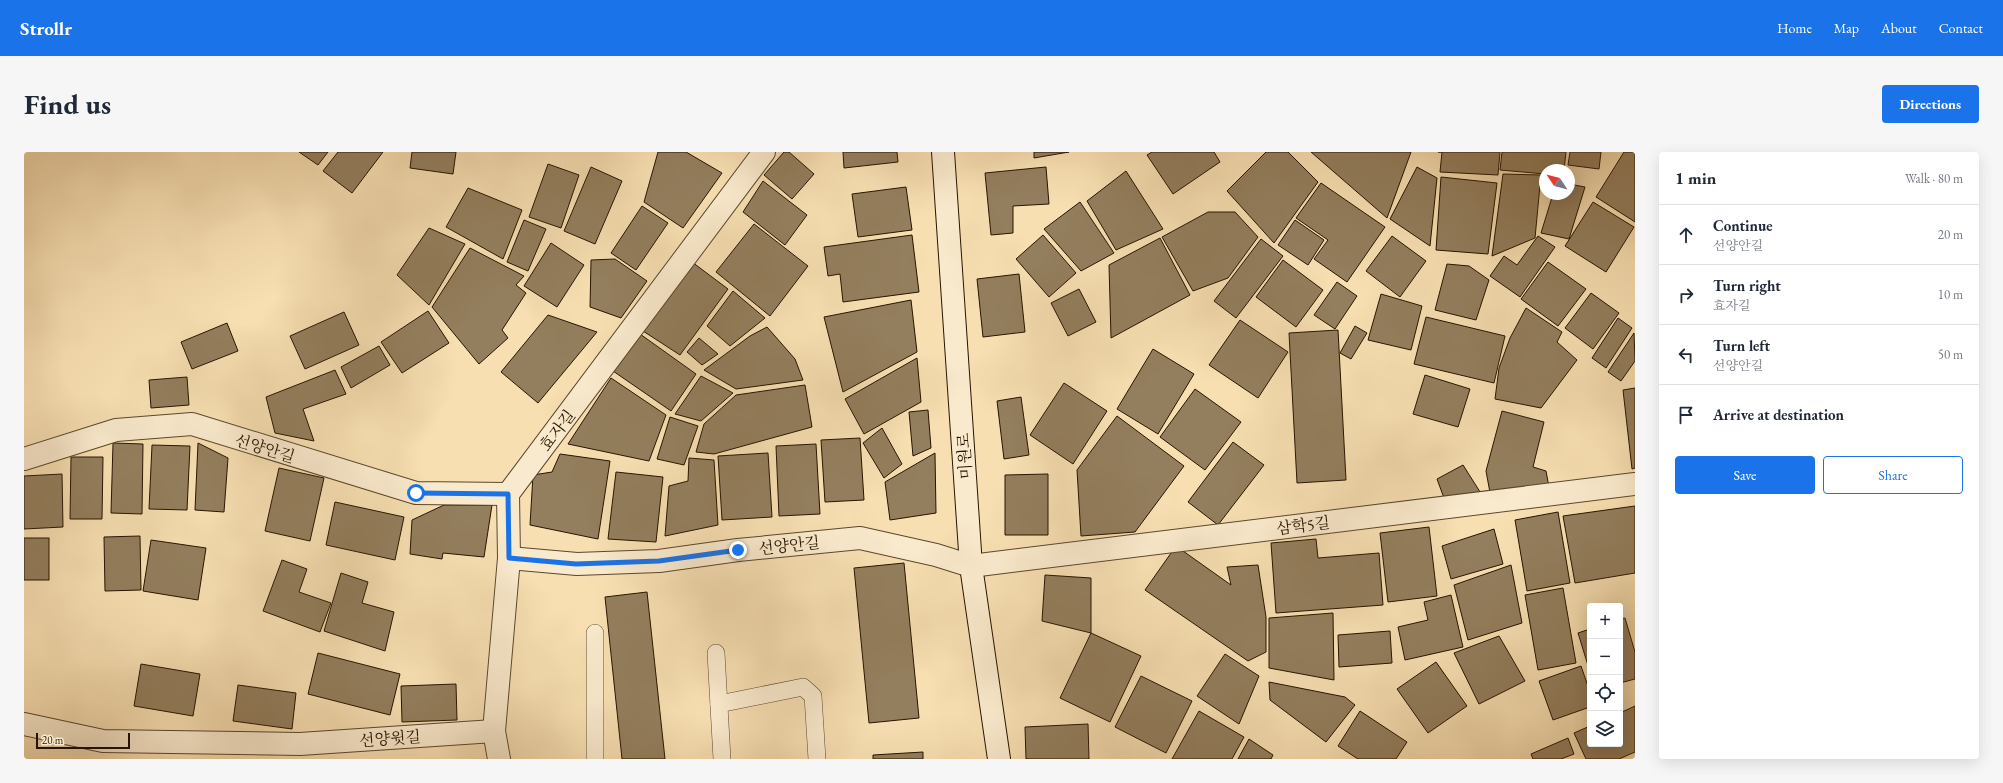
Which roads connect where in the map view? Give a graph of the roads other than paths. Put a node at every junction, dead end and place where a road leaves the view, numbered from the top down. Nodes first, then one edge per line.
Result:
1 (764, 152) edge
2 (943, 152) edge
3 (24, 459) edge
4 (1635, 484) edge
5 (508, 494) junction
6 (509, 558) junction
7 (971, 566) junction
8 (594, 633) dead end
9 (716, 653) dead end
10 (719, 704) junction
11 (24, 724) edge
12 (494, 730) junction
13 (499, 759) edge
14 (595, 759) edge
15 (722, 759) edge
16 (817, 759) edge
17 (999, 759) edge

1 - 5 street, 효자길
2 - 7 street, 미원로
3 - 5 street, 선양안길
4 - 7 street, 삼학5길
5 - 6 street
6 - 7 street, 선양안길
6 - 12 street
7 - 17 street, 미원로
8 - 14 lane
9 - 10 lane
10 - 15 lane
10 - 16 lane
11 - 12 street, 선양윗길
12 - 13 street

